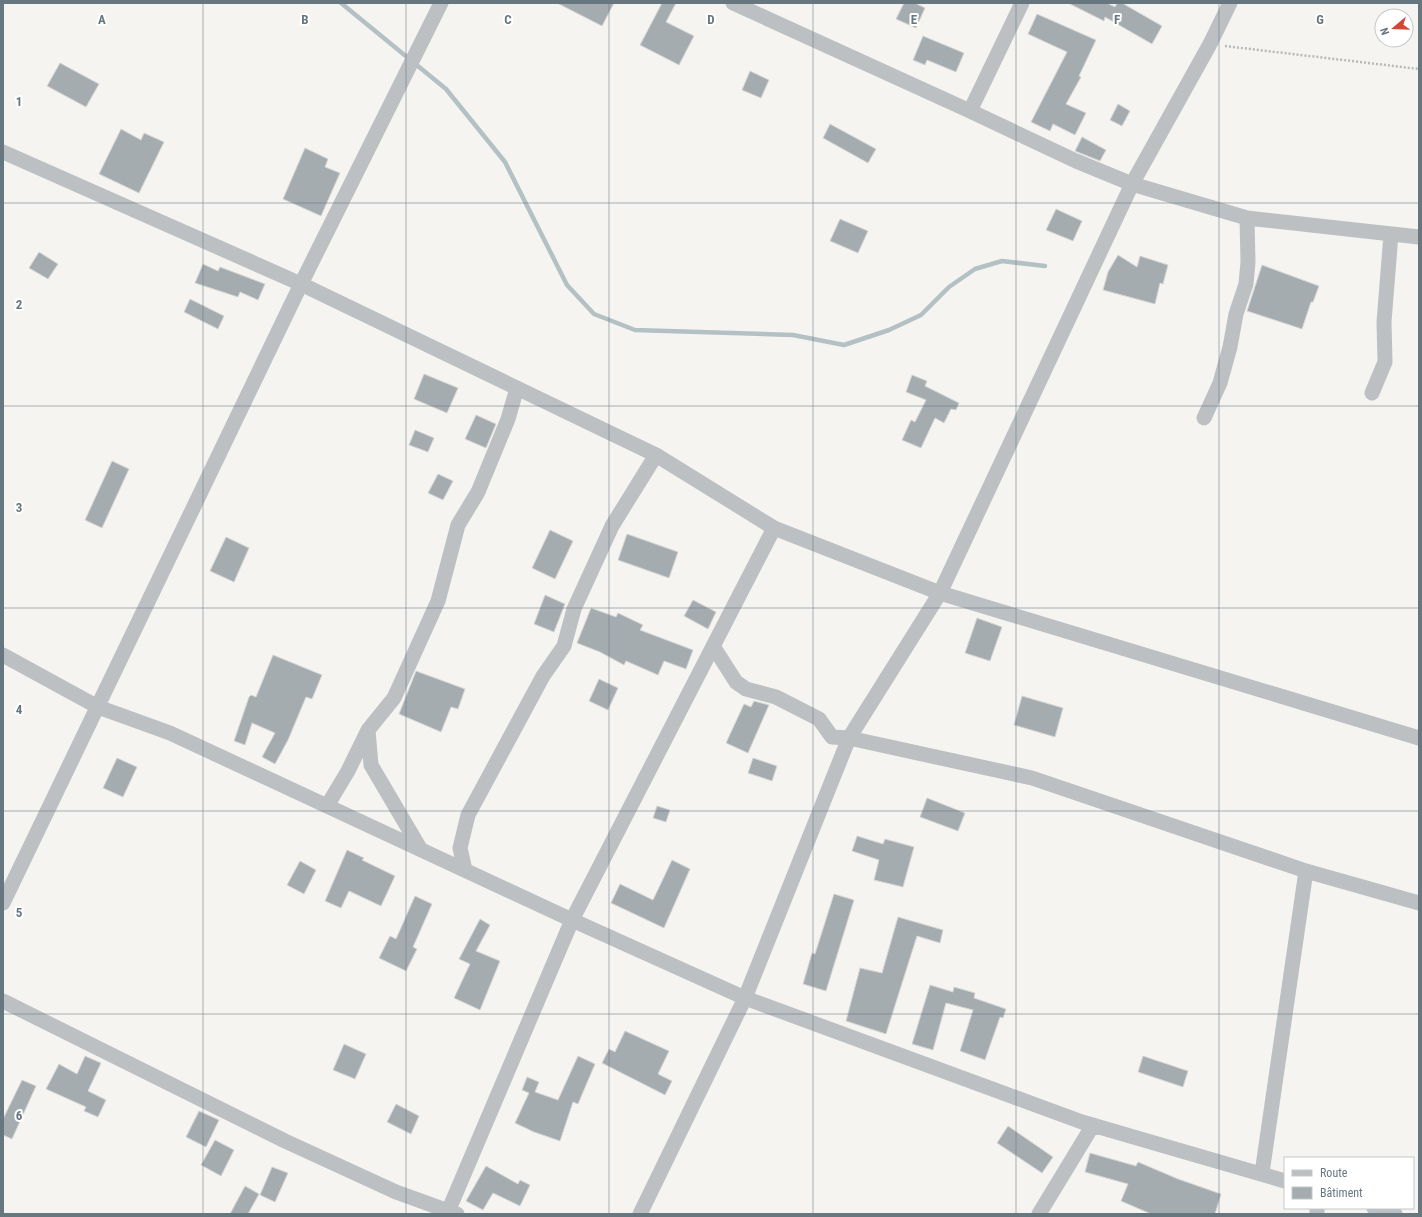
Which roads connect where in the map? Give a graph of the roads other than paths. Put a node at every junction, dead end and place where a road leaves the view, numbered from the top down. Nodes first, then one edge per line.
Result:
1 (441, 3) edge
2 (733, 3) edge
3 (1022, 3) edge
4 (1230, 3) edge
5 (970, 111) junction
6 (3, 152) edge
7 (1132, 184) junction
8 (1247, 218) junction
9 (1391, 234) junction
10 (1419, 237) edge
11 (302, 284) junction
12 (517, 388) junction
13 (1372, 393) dead end
14 (1204, 418) dead end
15 (656, 455) junction
16 (774, 528) junction
17 (940, 593) junction
18 (713, 646) junction
19 (3, 655) edge
20 (98, 706) junction
21 (368, 730) junction
22 (849, 738) junction
23 (1419, 738) edge
24 (327, 806) junction
25 (421, 850) junction
26 (465, 870) junction
27 (1306, 871) junction
28 (3, 903) edge
29 (1419, 903) edge
30 (572, 920) junction
31 (746, 998) junction
32 (3, 1000) edge
33 (1093, 1125) junction
34 (1262, 1173) junction
35 (1284, 1181) edge
36 (1378, 1209) edge
37 (451, 1213) edge
38 (640, 1214) edge
39 (1039, 1214) edge
40 (1395, 1214) edge

1 - 11 street
2 - 5 street
3 - 5 street
4 - 7 street
5 - 7 street
6 - 11 street
7 - 8 street
7 - 17 street
8 - 9 street
8 - 14 street
9 - 10 street
9 - 13 street
11 - 12 street
11 - 20 street
12 - 15 street
12 - 21 street
15 - 16 street
15 - 26 street
16 - 17 street
16 - 18 street
17 - 22 street
17 - 23 street
18 - 22 street
18 - 30 street
19 - 20 street
20 - 24 street
20 - 28 street
21 - 24 street
21 - 25 street
22 - 27 street
22 - 31 street
24 - 25 street
25 - 26 street
26 - 30 street
27 - 29 street
27 - 34 street
30 - 31 street
30 - 37 street
31 - 33 street
31 - 38 street
32 - 37 street
33 - 34 street
33 - 39 street
34 - 35 street
36 - 40 street

